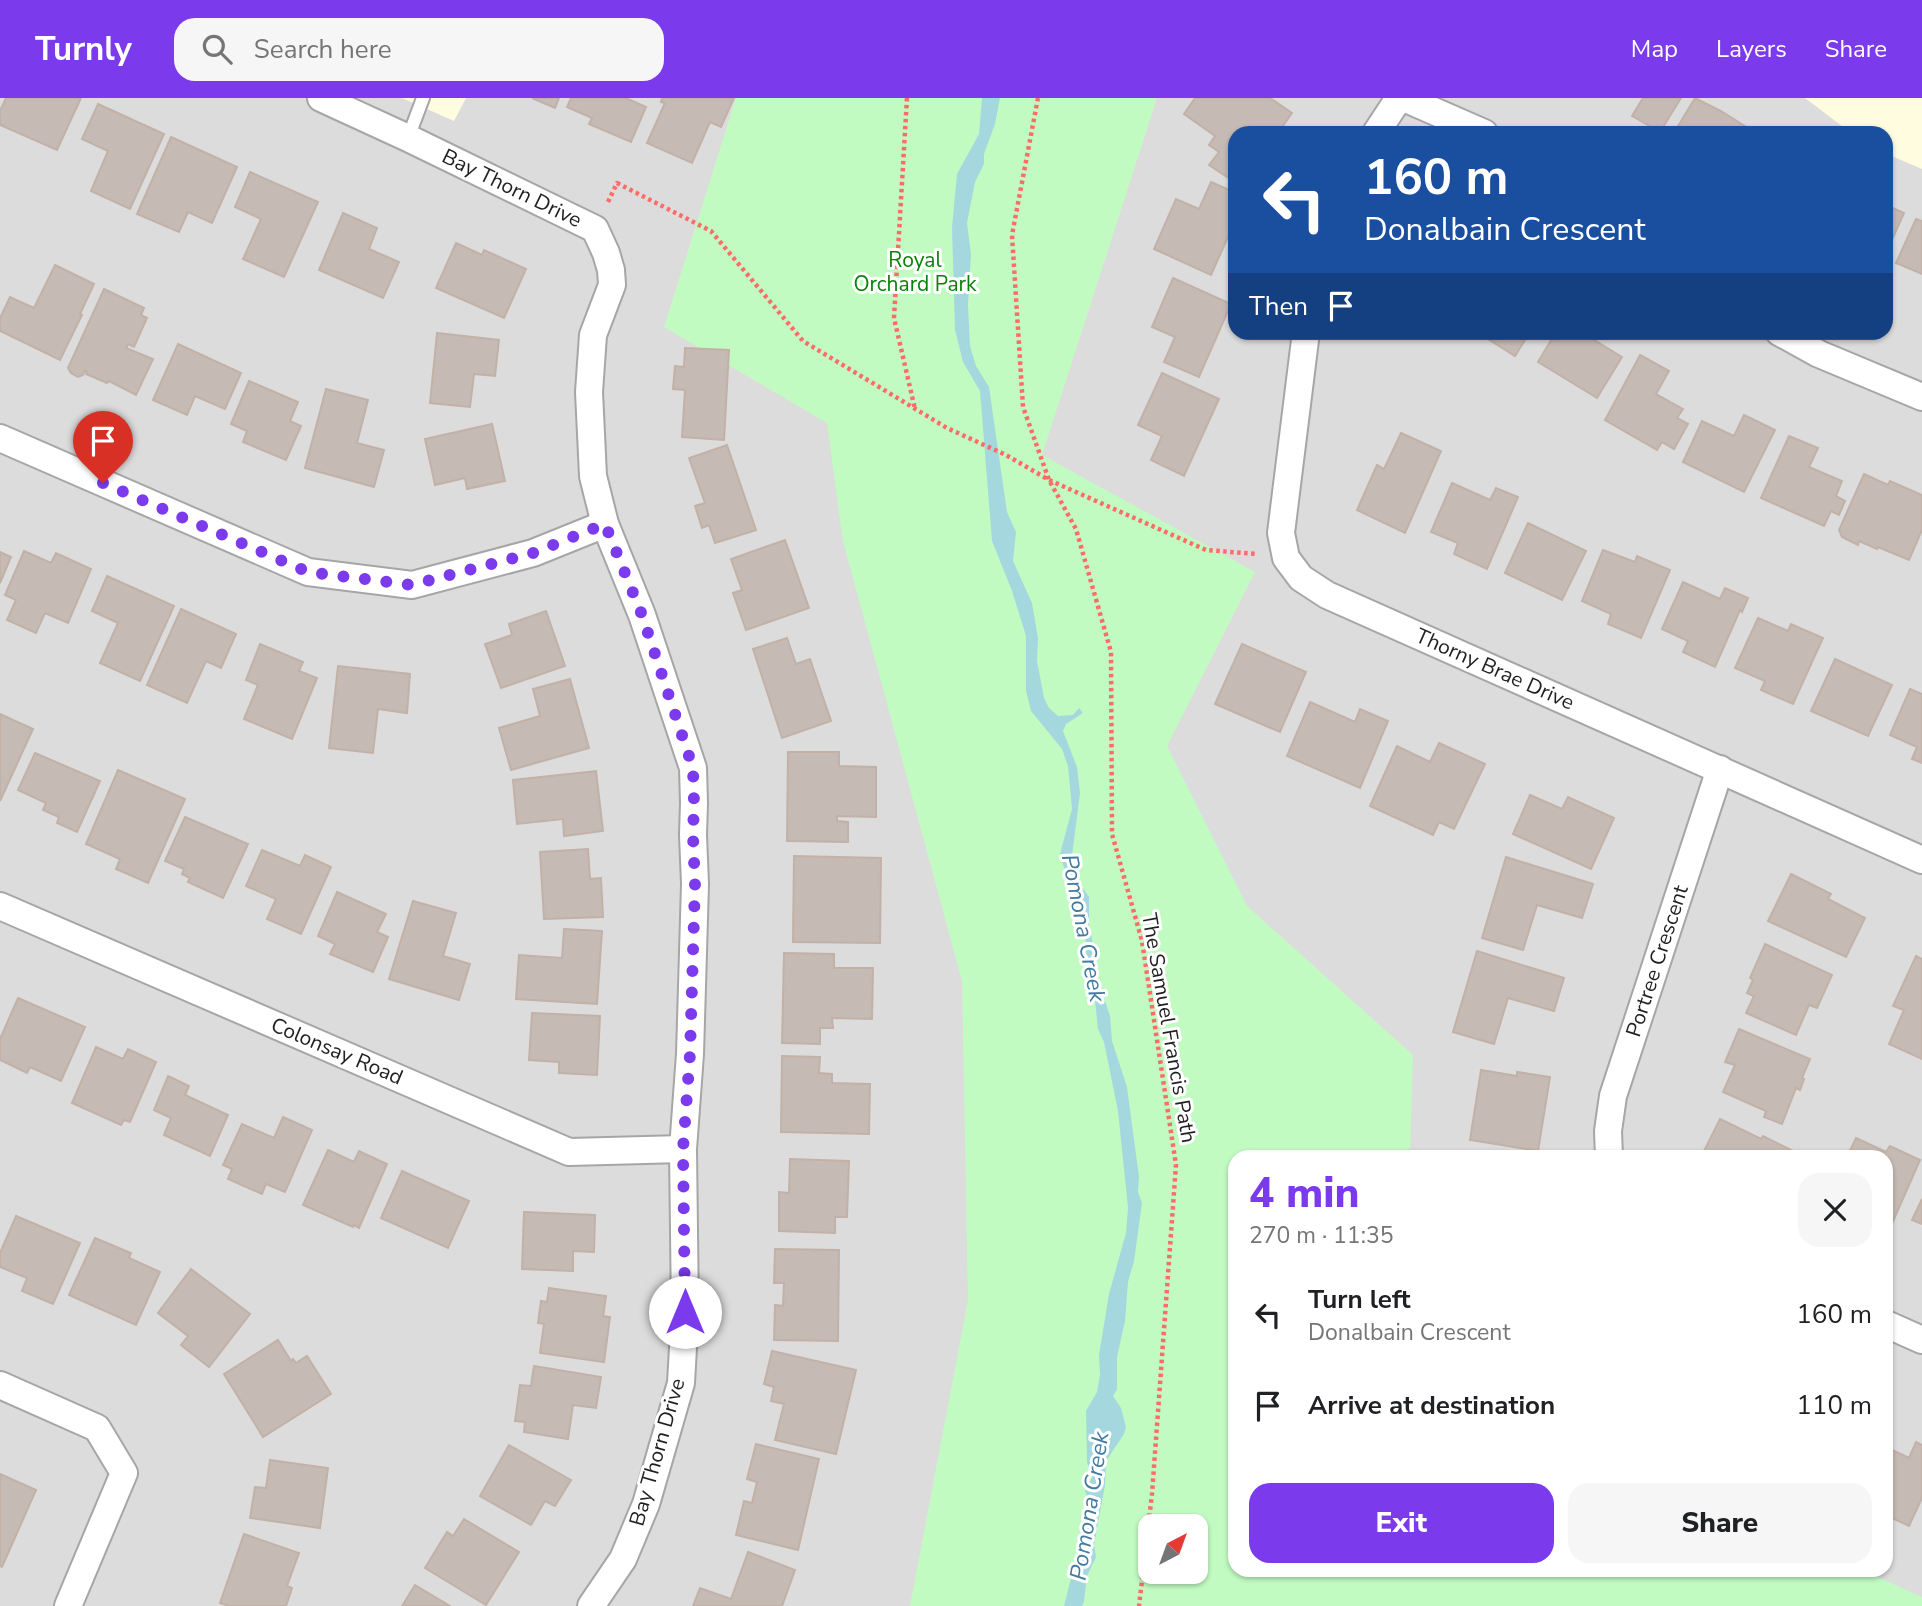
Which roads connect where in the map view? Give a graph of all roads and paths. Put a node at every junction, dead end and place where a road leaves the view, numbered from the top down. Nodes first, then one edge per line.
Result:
1 (321, 98) edge
2 (423, 98) edge
3 (907, 98) edge
4 (1038, 98) edge
5 (1401, 98) edge
6 (1381, 126) edge
7 (1467, 126) edge
8 (408, 138) junction
9 (595, 229) junction
10 (1305, 340) edge
11 (1794, 340) edge
12 (1922, 397) edge
13 (915, 409) junction
14 (0, 438) edge
15 (1049, 480) junction
16 (605, 524) junction
17 (1260, 555) dead end
18 (1720, 769) junction
19 (1922, 860) edge
20 (0, 906) edge
21 (683, 1149) junction
22 (1609, 1150) edge
23 (1893, 1327) edge
24 (1922, 1340) edge
25 (0, 1385) edge
26 (68, 1606) edge
27 (591, 1606) edge
28 (1139, 1606) edge

1 - 8 street, Bay Thorn Drive
2 - 8 lane
3 - 13 path
4 - 15 path, The Samuel Francis Path
5 - 6 street
5 - 7 street
8 - 9 street, Bay Thorn Drive
9 - 13 path
9 - 16 street, Bay Thorn Drive
10 - 18 street, Thorny Brae Drive
11 - 12 street
13 - 15 path
14 - 16 street
15 - 17 path
15 - 28 path, The Samuel Francis Path
16 - 21 street, Bay Thorn Drive
18 - 19 street, Thorny Brae Drive
18 - 22 street, Portree Crescent
20 - 21 street, Colonsay Road
21 - 27 street, Bay Thorn Drive
23 - 24 street
25 - 26 street

